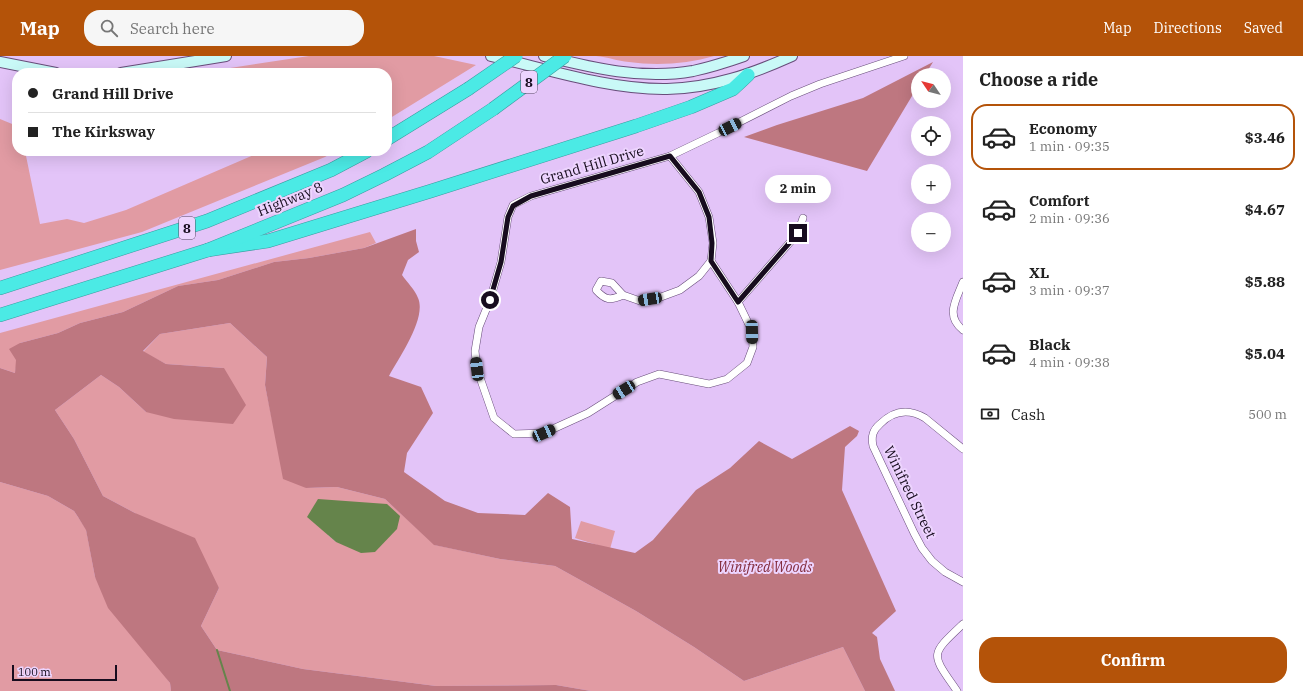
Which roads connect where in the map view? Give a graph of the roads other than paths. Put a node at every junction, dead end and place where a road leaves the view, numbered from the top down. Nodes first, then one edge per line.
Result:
1 (226, 56) edge
2 (491, 56) edge
3 (504, 56) edge
4 (516, 56) edge
5 (544, 56) edge
6 (565, 56) edge
7 (744, 56) edge
8 (792, 56) edge
9 (904, 56) edge
10 (0, 62) edge
11 (31, 68) edge
12 (152, 68) edge
13 (748, 75) junction
14 (468, 90) junction
15 (392, 136) edge
16 (357, 156) edge
17 (670, 156) junction
18 (803, 218) dead end
19 (208, 250) junction
20 (711, 261) junction
21 (963, 282) edge
22 (0, 288) edge
23 (623, 295) dead end
24 (738, 302) junction
25 (0, 315) edge
26 (963, 330) edge
27 (963, 449) edge
28 (963, 582) edge
29 (963, 624) edge
30 (957, 691) edge

1 - 12 main road
2 - 13 main road
3 - 14 highway, bridge
4 - 14 highway, 8, bridge
5 - 7 main road
6 - 19 highway, Highway 8 / 8, bridge
8 - 13 main road
9 - 17 street, Grand Hill Drive
10 - 11 main road
13 - 19 highway
14 - 15 highway, 8
16 - 22 highway, Highway 8 / 8
17 - 20 street
17 - 24 street, Grand Hill Drive
18 - 24 street
19 - 25 highway, Highway 8 / 8
20 - 23 street
20 - 24 street, Grand Hill Drive
21 - 26 street
27 - 28 street, Winifred Street
29 - 30 street

